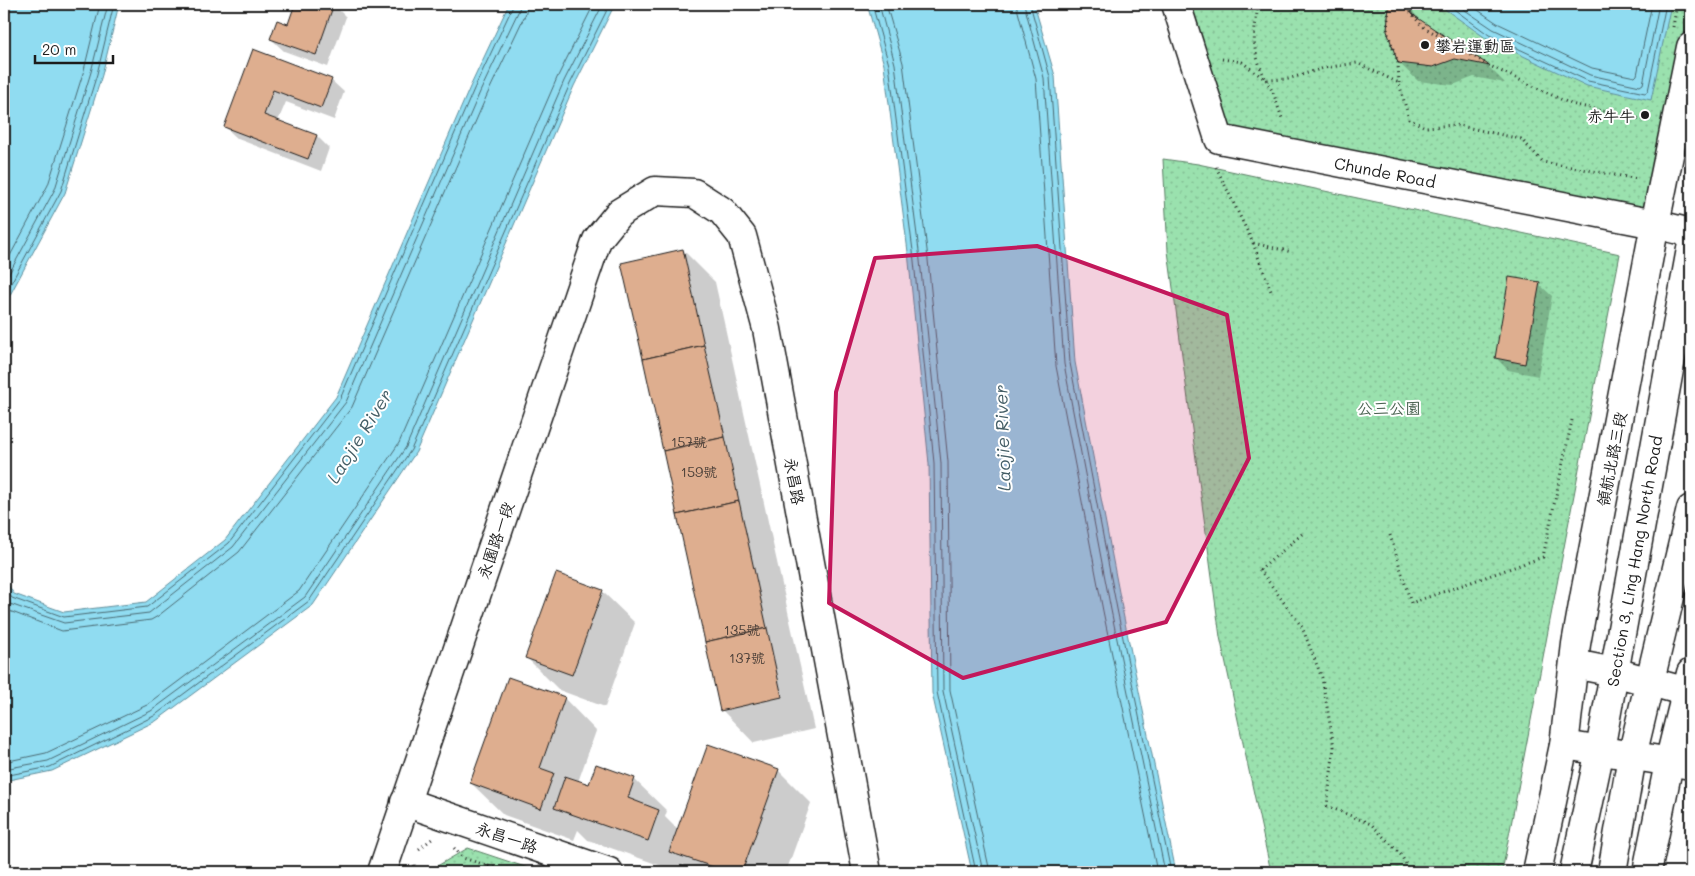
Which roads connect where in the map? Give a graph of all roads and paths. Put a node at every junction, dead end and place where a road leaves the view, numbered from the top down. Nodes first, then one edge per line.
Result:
1 (1176, 4) edge
2 (1257, 4) edge
3 (1389, 4) edge
4 (1404, 4) edge
5 (1678, 4) edge
6 (1682, 39) edge
7 (1219, 59) dead end
8 (1266, 80) junction
9 (1399, 84) junction
10 (1282, 122) dead end
11 (1653, 122) dead end
12 (1213, 160) dead end
13 (1646, 180) dead end
14 (619, 213) joint
15 (1655, 224) junction
16 (1691, 233) edge
17 (1253, 243) junction
18 (1691, 249) edge
19 (1292, 252) dead end
20 (1271, 290) dead end
21 (1572, 420) dead end
22 (1691, 509) edge
23 (1302, 534) dead end
24 (1390, 535) dead end
25 (1574, 664) junction
26 (1614, 672) junction
27 (1649, 682) junction
28 (1690, 686) edge
29 (1564, 745) junction
30 (1600, 750) junction
31 (1632, 756) junction
32 (1680, 764) edge
33 (405, 802) junction
34 (433, 839) dead end
35 (452, 845) dead end
36 (382, 872) edge
37 (417, 872) edge
38 (509, 872) edge
39 (609, 872) edge
40 (867, 872) edge
41 (1410, 872) edge
42 (1537, 872) edge
43 (1574, 872) edge
44 (1612, 872) edge
45 (1647, 872) edge

1 - 15 street, Chunde Road
2 - 8 path
3 - 9 path
4 - 11 path
5 - 6 path
6 - 15 street, 領航北路三段
7 - 8 path
8 - 9 path
8 - 10 path
9 - 13 path
12 - 17 path
14 - 33 street, 永園路一段
14 - 40 street, 永昌路
15 - 16 street, Chunde Road
15 - 25 street, 領航北路三段
17 - 19 path
17 - 20 path
18 - 26 street, Section 3, Ling Hang North Road
21 - 24 path
22 - 27 street
23 - 41 path
25 - 26 street
25 - 29 street, 領航北路三段
26 - 27 street
26 - 30 street, Section 3, Ling Hang North Road
27 - 28 street
27 - 31 street
28 - 32 street
29 - 30 street
29 - 42 street, 領航北路三段
30 - 31 street
30 - 43 street, Section 3, Ling Hang North Road
31 - 32 street
31 - 44 street
32 - 45 street
33 - 36 street, 永園路一段
33 - 39 street, 永昌一路
34 - 37 path
35 - 38 path

